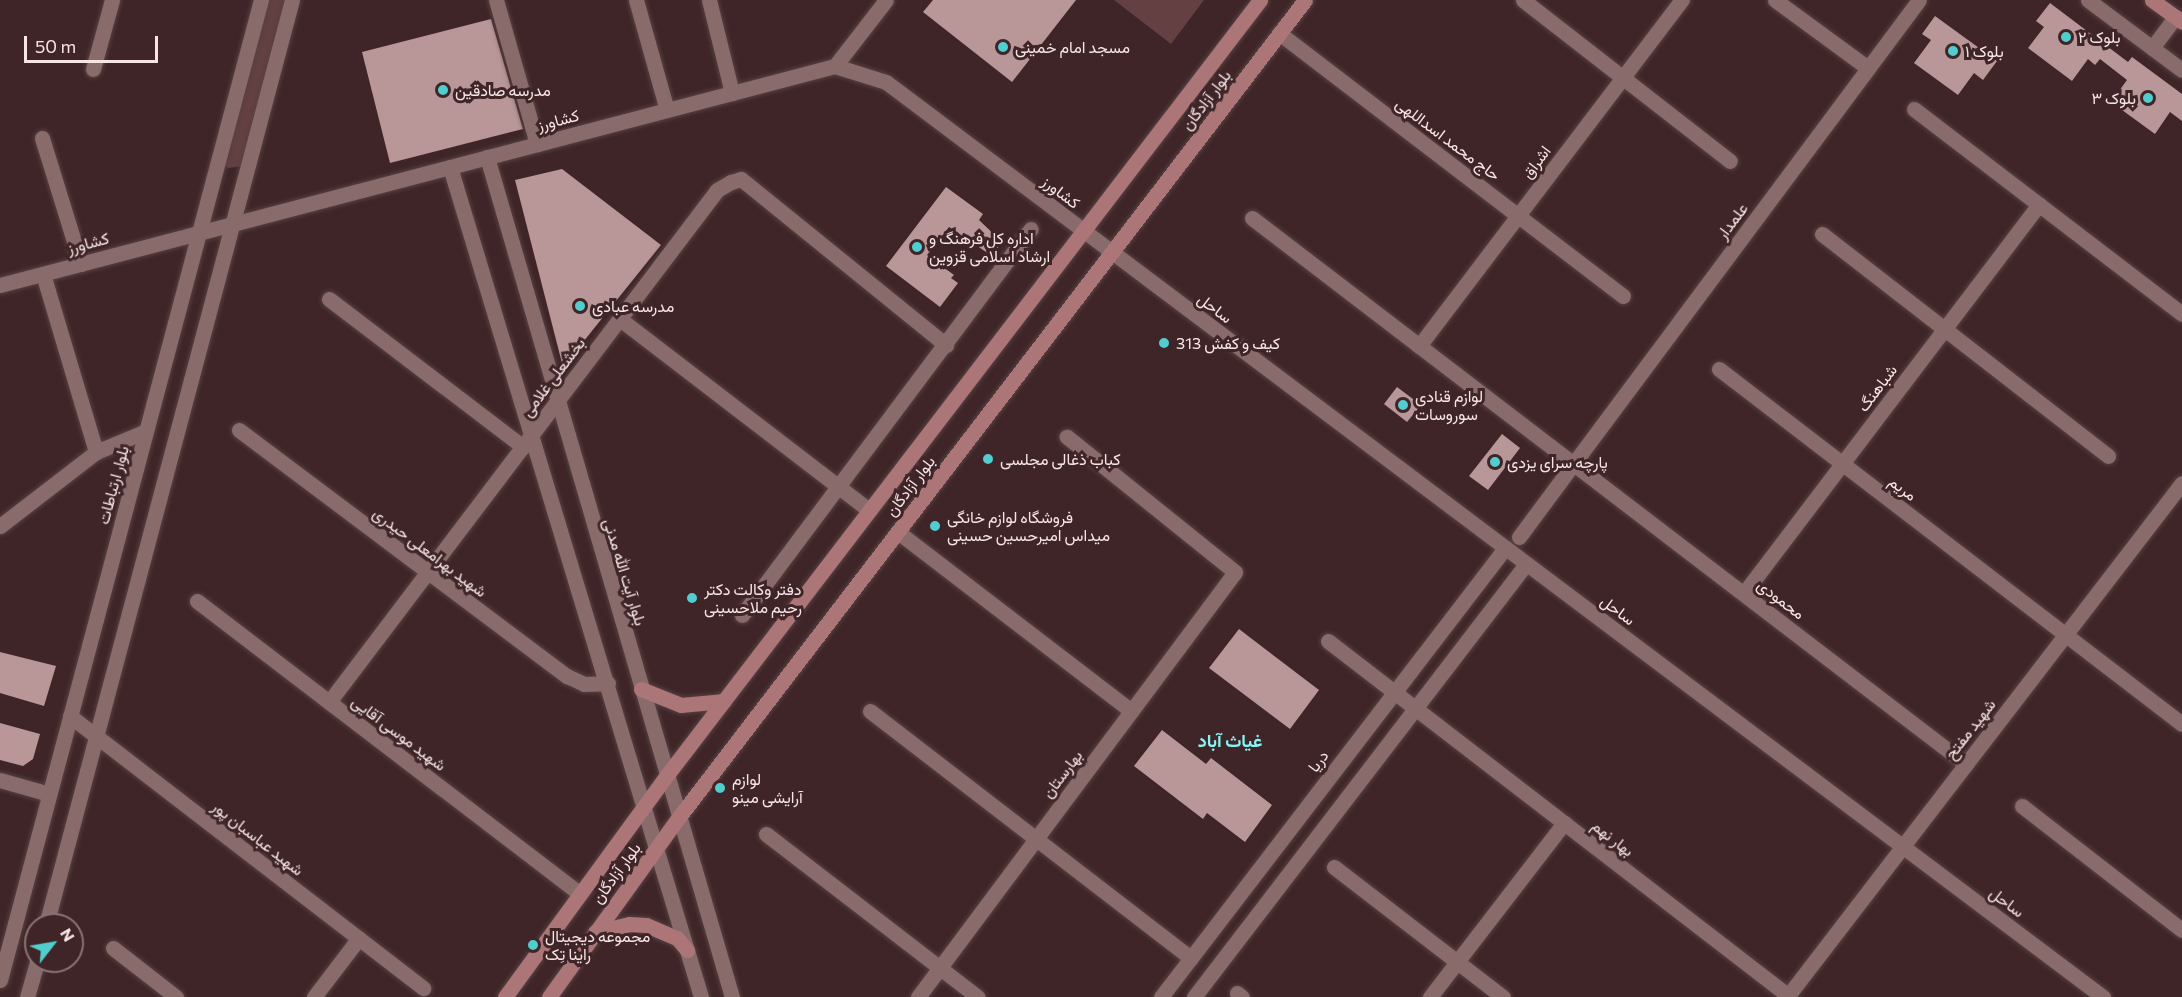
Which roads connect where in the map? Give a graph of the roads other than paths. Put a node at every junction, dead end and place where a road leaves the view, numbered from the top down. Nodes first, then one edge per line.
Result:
1 (112, 0) edge
2 (261, 0) edge
3 (292, 0) edge
4 (496, 0) edge
5 (636, 0) edge
6 (709, 0) edge
7 (886, 0) edge
8 (1260, 0) edge
9 (1305, 0) edge
10 (1523, 0) edge
11 (1682, 0) edge
12 (1775, 0) edge
13 (1918, 0) edge
14 (2088, 0) edge
15 (2152, 0) edge
16 (2179, 20) edge
17 (1279, 33) junction
18 (2152, 48) junction
19 (834, 66) junction
20 (1868, 68) junction
21 (93, 69) dead end
22 (2182, 70) edge
23 (1623, 78) junction
24 (732, 93) junction
25 (1914, 109) dead end
26 (667, 110) junction
27 (42, 138) dead end
28 (537, 144) junction
29 (487, 157) junction
30 (1730, 161) dead end
31 (450, 167) junction
32 (2039, 204) junction
33 (1518, 216) junction
34 (1252, 218) dead end
35 (236, 223) junction
36 (1031, 229) dead end
37 (1083, 231) junction
38 (198, 233) junction
39 (1822, 234) dead end
40 (1111, 253) junction
41 (81, 264) junction
42 (43, 274) junction
43 (0, 285) edge
44 (1623, 296) dead end
45 (330, 299) dead end
46 (2182, 314) edge
47 (620, 319) junction
48 (1945, 329) junction
49 (946, 345) junction
50 (1419, 346) junction
51 (1719, 369) dead end
52 (556, 403) junction
53 (239, 430) dead end
54 (146, 431) junction
55 (533, 433) junction
56 (1066, 437) dead end
57 (523, 447) junction
58 (96, 453) junction
59 (2108, 456) dead end
60 (1574, 464) junction
61 (1842, 464) junction
62 (2182, 483) edge
63 (839, 487) junction
64 (869, 510) junction
65 (0, 526) edge
66 (898, 532) junction
67 (1519, 537) dead end
68 (1505, 548) junction
69 (1526, 564) junction
70 (427, 573) junction
71 (1744, 594) junction
72 (197, 602) dead end
73 (741, 615) dead end
74 (2066, 634) junction
75 (1328, 641) dead end
76 (608, 683) junction
77 (641, 689) junction
78 (1394, 692) junction
79 (724, 701) junction
80 (329, 702) junction
81 (1415, 708) junction
82 (870, 711) dead end
83 (1131, 711) junction
84 (70, 716) junction
85 (2182, 724) edge
86 (96, 736) junction
87 (1966, 764) junction
88 (667, 776) junction
89 (0, 780) edge
90 (50, 794) junction
91 (644, 806) junction
92 (2022, 806) dead end
93 (679, 817) junction
94 (1564, 823) junction
95 (1288, 831) junction
96 (766, 834) dead end
97 (1036, 838) junction
98 (1903, 847) junction
99 (656, 848) junction
100 (1309, 848) junction
101 (1334, 867) dead end
102 (580, 894) junction
103 (49, 913) edge
104 (2182, 930) edge
105 (595, 932) junction
106 (359, 938) junction
107 (112, 948) dead end
108 (687, 950) junction
109 (1191, 958) junction
110 (1457, 962) junction
111 (940, 968) junction
112 (34, 973) edge
113 (0, 980) edge
114 (423, 988) dead end
115 (27, 997) edge
116 (176, 997) edge
117 (314, 997) edge
118 (505, 997) edge
119 (549, 997) edge
120 (701, 997) edge
121 (732, 997) edge
122 (918, 997) edge
123 (978, 997) edge
124 (1161, 997) edge
125 (1194, 997) edge
126 (1430, 997) edge
127 (1503, 997) edge
128 (1788, 997) edge
129 (2103, 997) edge

1 - 21 street
2 - 38 street, بلوار ارتباطات
3 - 35 street
4 - 28 street
5 - 26 street
6 - 24 street
7 - 19 street
8 - 37 main road, بلوار آزادگان
9 - 17 main road, بلوار آزادگان
10 - 23 street
11 - 23 street, اشراق
12 - 20 street
13 - 20 street, علمدار
14 - 18 street
15 - 16 main road
16 - 18 street
17 - 33 street, حاج محمد اسداللهی
17 - 40 main road, بلوار آزادگان
18 - 22 street
19 - 24 street, کشاورز
19 - 37 street, کشاورز
20 - 60 street, علمدار
23 - 30 street
23 - 33 street, اشراق
24 - 26 street, کشاورز
25 - 32 street
26 - 28 street, کشاورز
27 - 41 street
28 - 29 street, کشاورز
29 - 31 street, کشاورز
29 - 52 street, بلوار آیت الله مدنی
31 - 35 street, کشاورز
31 - 55 street
32 - 46 street
32 - 48 street, شباهنگ
33 - 44 street, حاج محمد اسداللهی
33 - 50 street, اشراق
34 - 50 street, محمودی
35 - 38 street, کشاورز
35 - 86 street
36 - 49 street
37 - 40 street, کشاورز
37 - 64 main road, بلوار آزادگان
38 - 41 street, کشاورز
38 - 54 street, بلوار ارتباطات
39 - 48 street
40 - 66 main road, بلوار آزادگان
40 - 68 street, ساحل
41 - 42 street, کشاورز
42 - 43 street, کشاورز
42 - 58 street
45 - 57 street
47 - 49 street, بخشعلی غلامی
47 - 52 street, بخشعلی غلامی
47 - 63 street
48 - 59 street
48 - 61 street, شباهنگ
49 - 63 street
50 - 60 street, محمودی
51 - 61 street, مریم
52 - 55 street, بخشعلی غلامی
52 - 77 street, بلوار آیت الله مدنی
53 - 70 street, شهید بهرامعلی حیدری
54 - 58 street
54 - 84 street, بلوار ارتباطات
55 - 57 street, بخشعلی غلامی
55 - 76 street
56 - 83 street, بهارستان
57 - 70 street, بخشعلی غلامی
58 - 65 street
60 - 67 street, علمدار
60 - 71 street, محمودی
61 - 71 street, شباهنگ
61 - 74 street, مریم
62 - 74 street, شهید مفتح
63 - 64 street
63 - 73 street
64 - 79 main road, بلوار آزادگان
66 - 83 street
66 - 93 main road, بلوار آزادگان
68 - 69 street, ساحل
68 - 78 street, دریا
69 - 81 street
69 - 98 street, ساحل
70 - 76 street, شهید بهرامعلی حیدری
70 - 80 street, بخشعلی غلامی
71 - 87 street, محمودی
72 - 80 street, شهید موسی آقایی
74 - 85 street, مریم
74 - 87 street, شهید مفتح
75 - 78 street, بهار نهم
76 - 91 street
77 - 79 main road
77 - 88 street, بلوار آیت الله مدنی
78 - 81 street, بهار نهم
78 - 95 street, دریا
79 - 88 main road, بلوار آزادگان
80 - 102 street, شهید موسی آقایی
81 - 94 street, بهار نهم
81 - 100 street
82 - 97 street
83 - 97 street, بهارستان
84 - 86 street, شهید عباسبان پور
84 - 90 street, بلوار ارتباطات
86 - 103 street
86 - 106 street, شهید عباسبان پور
87 - 98 street, شهید مفتح
88 - 91 main road, بلوار آزادگان
88 - 93 street, بلوار آیت الله مدنی
89 - 90 street
90 - 113 street, بلوار ارتباطات
91 - 99 street
91 - 102 main road, بلوار آزادگان
92 - 104 street
93 - 99 main road, بلوار آزادگان
93 - 121 street, بلوار آیت الله مدنی
94 - 110 street
94 - 128 street, بهار نهم
95 - 100 street
95 - 109 street, دریا
96 - 111 street
97 - 109 street
97 - 111 street, بهارستان
98 - 128 street, شهید مفتح
98 - 129 street, ساحل
99 - 105 main road, بلوار آزادگان
99 - 108 street
100 - 125 street
101 - 110 street
102 - 118 main road, بلوار آزادگان
105 - 108 main road
105 - 119 main road, بلوار آزادگان
106 - 114 street, شهید عباسبان پور
106 - 117 street
107 - 116 street
108 - 120 street
109 - 124 street, دریا
110 - 126 street
110 - 127 street
111 - 122 street, بهارستان
111 - 123 street
112 - 115 street

